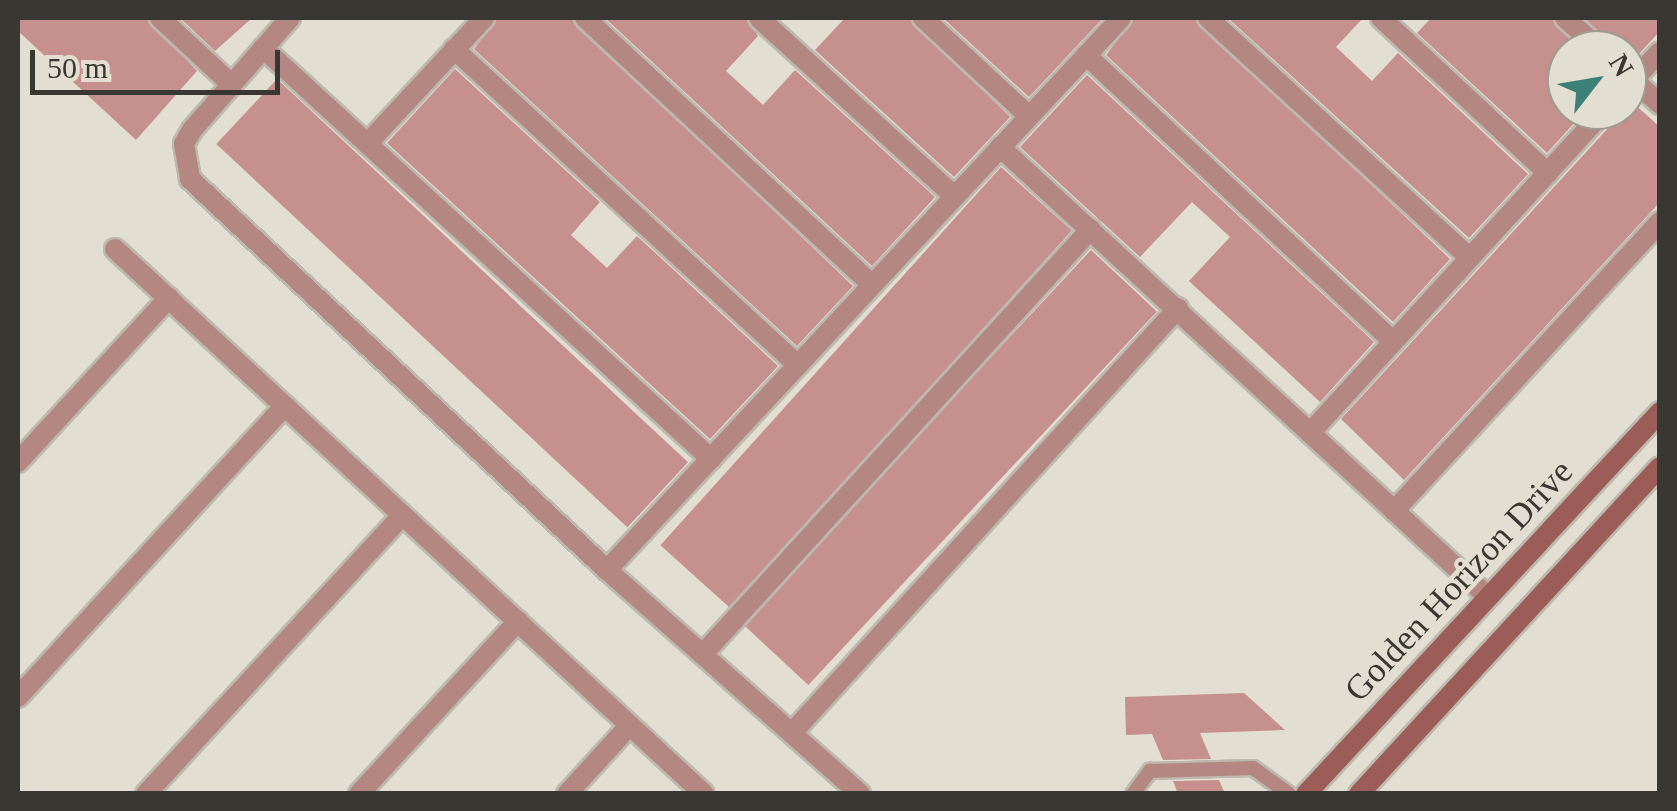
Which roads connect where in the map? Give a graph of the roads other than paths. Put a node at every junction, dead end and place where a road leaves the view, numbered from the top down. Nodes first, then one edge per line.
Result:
1 (160, 18) edge
2 (290, 18) edge
3 (484, 18) edge
4 (586, 18) edge
5 (760, 18) edge
6 (923, 18) edge
7 (1208, 18) edge
8 (1381, 18) edge
9 (1112, 21) edge
10 (263, 48) junction
11 (454, 49) junction
12 (1086, 55) junction
13 (231, 84) junction
14 (1029, 116) junction
15 (1588, 130) edge
16 (367, 144) junction
17 (1000, 147) junction
18 (1548, 173) junction
19 (954, 197) junction
20 (1660, 222) edge
21 (1091, 229) junction
22 (116, 249) dead end
23 (1470, 258) junction
24 (872, 285) junction
25 (169, 298) junction
26 (1178, 308) junction
27 (1393, 342) junction
28 (798, 365) junction
29 (285, 406) junction
30 (1660, 412) edge
31 (1310, 433) junction
32 (711, 460) junction
33 (18, 462) edge
34 (1660, 468) edge
35 (1394, 510) junction
36 (402, 514) junction
37 (608, 570) junction
38 (1488, 597) junction
39 (518, 620) junction
40 (703, 654) junction
41 (18, 698) edge
42 (630, 725) junction
43 (792, 733) junction
44 (146, 794) edge
45 (359, 794) edge
46 (567, 794) edge
47 (704, 794) edge
48 (860, 794) edge
49 (1132, 794) edge
50 (1288, 794) edge
51 (1306, 794) edge
52 (1359, 794) edge

1 - 13 street
2 - 10 street
3 - 11 street
4 - 24 street
5 - 19 street
6 - 14 street
7 - 23 street
8 - 18 street
9 - 12 street
10 - 13 street
10 - 16 street
11 - 16 street
11 - 28 street
12 - 14 street
12 - 27 street
13 - 37 street
14 - 17 street
15 - 18 street
16 - 32 street
17 - 19 street
17 - 21 street
18 - 23 street
19 - 24 street
20 - 35 street
21 - 26 street
21 - 40 street
22 - 25 street
23 - 27 street
24 - 28 street
25 - 29 street
25 - 33 street
26 - 31 street
26 - 43 street
27 - 31 street
28 - 32 street
29 - 36 street
29 - 41 street
30 - 38 street, Golden Horizon Drive
31 - 35 street
32 - 37 street
34 - 52 street, Golden Horizon Drive
35 - 38 street
36 - 39 street
36 - 44 street
37 - 40 street
38 - 51 street, Golden Horizon Drive
39 - 42 street
39 - 45 street
40 - 43 street
42 - 46 street
42 - 47 street
43 - 48 street
49 - 50 lane

